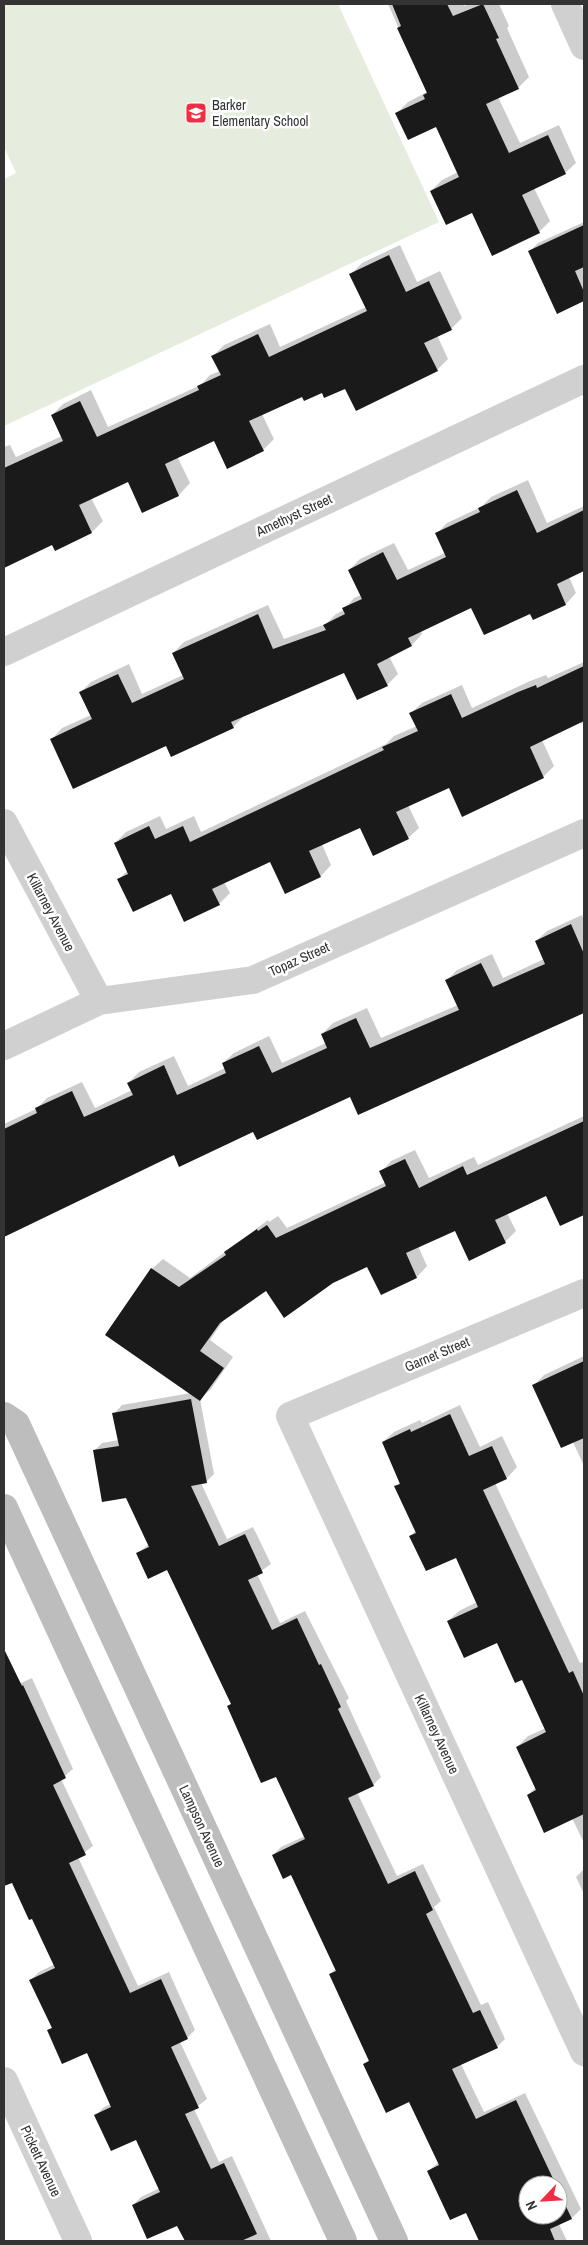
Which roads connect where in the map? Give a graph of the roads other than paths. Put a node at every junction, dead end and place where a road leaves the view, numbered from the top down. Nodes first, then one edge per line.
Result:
1 (565, 4) edge
2 (584, 46) edge
3 (584, 379) edge
4 (4, 652) edge
5 (4, 823) edge
6 (584, 833) edge
7 (99, 1001) junction
8 (4, 1046) edge
9 (584, 1292) edge
10 (4, 1416) edge
11 (290, 1416) joint
12 (4, 1508) edge
13 (584, 2052) edge
14 (4, 2081) edge
15 (78, 2241) edge
16 (342, 2241) edge
17 (394, 2241) edge

1 - 2 street
3 - 4 street, Amethyst Street
5 - 7 street, Killarney Avenue
6 - 7 street, Topaz Street
7 - 8 street, Topaz Street
9 - 11 street, Garnet Street
10 - 17 main road, Lampson Avenue
11 - 13 street, Killarney Avenue
12 - 16 main road
14 - 15 street, Pickett Avenue

